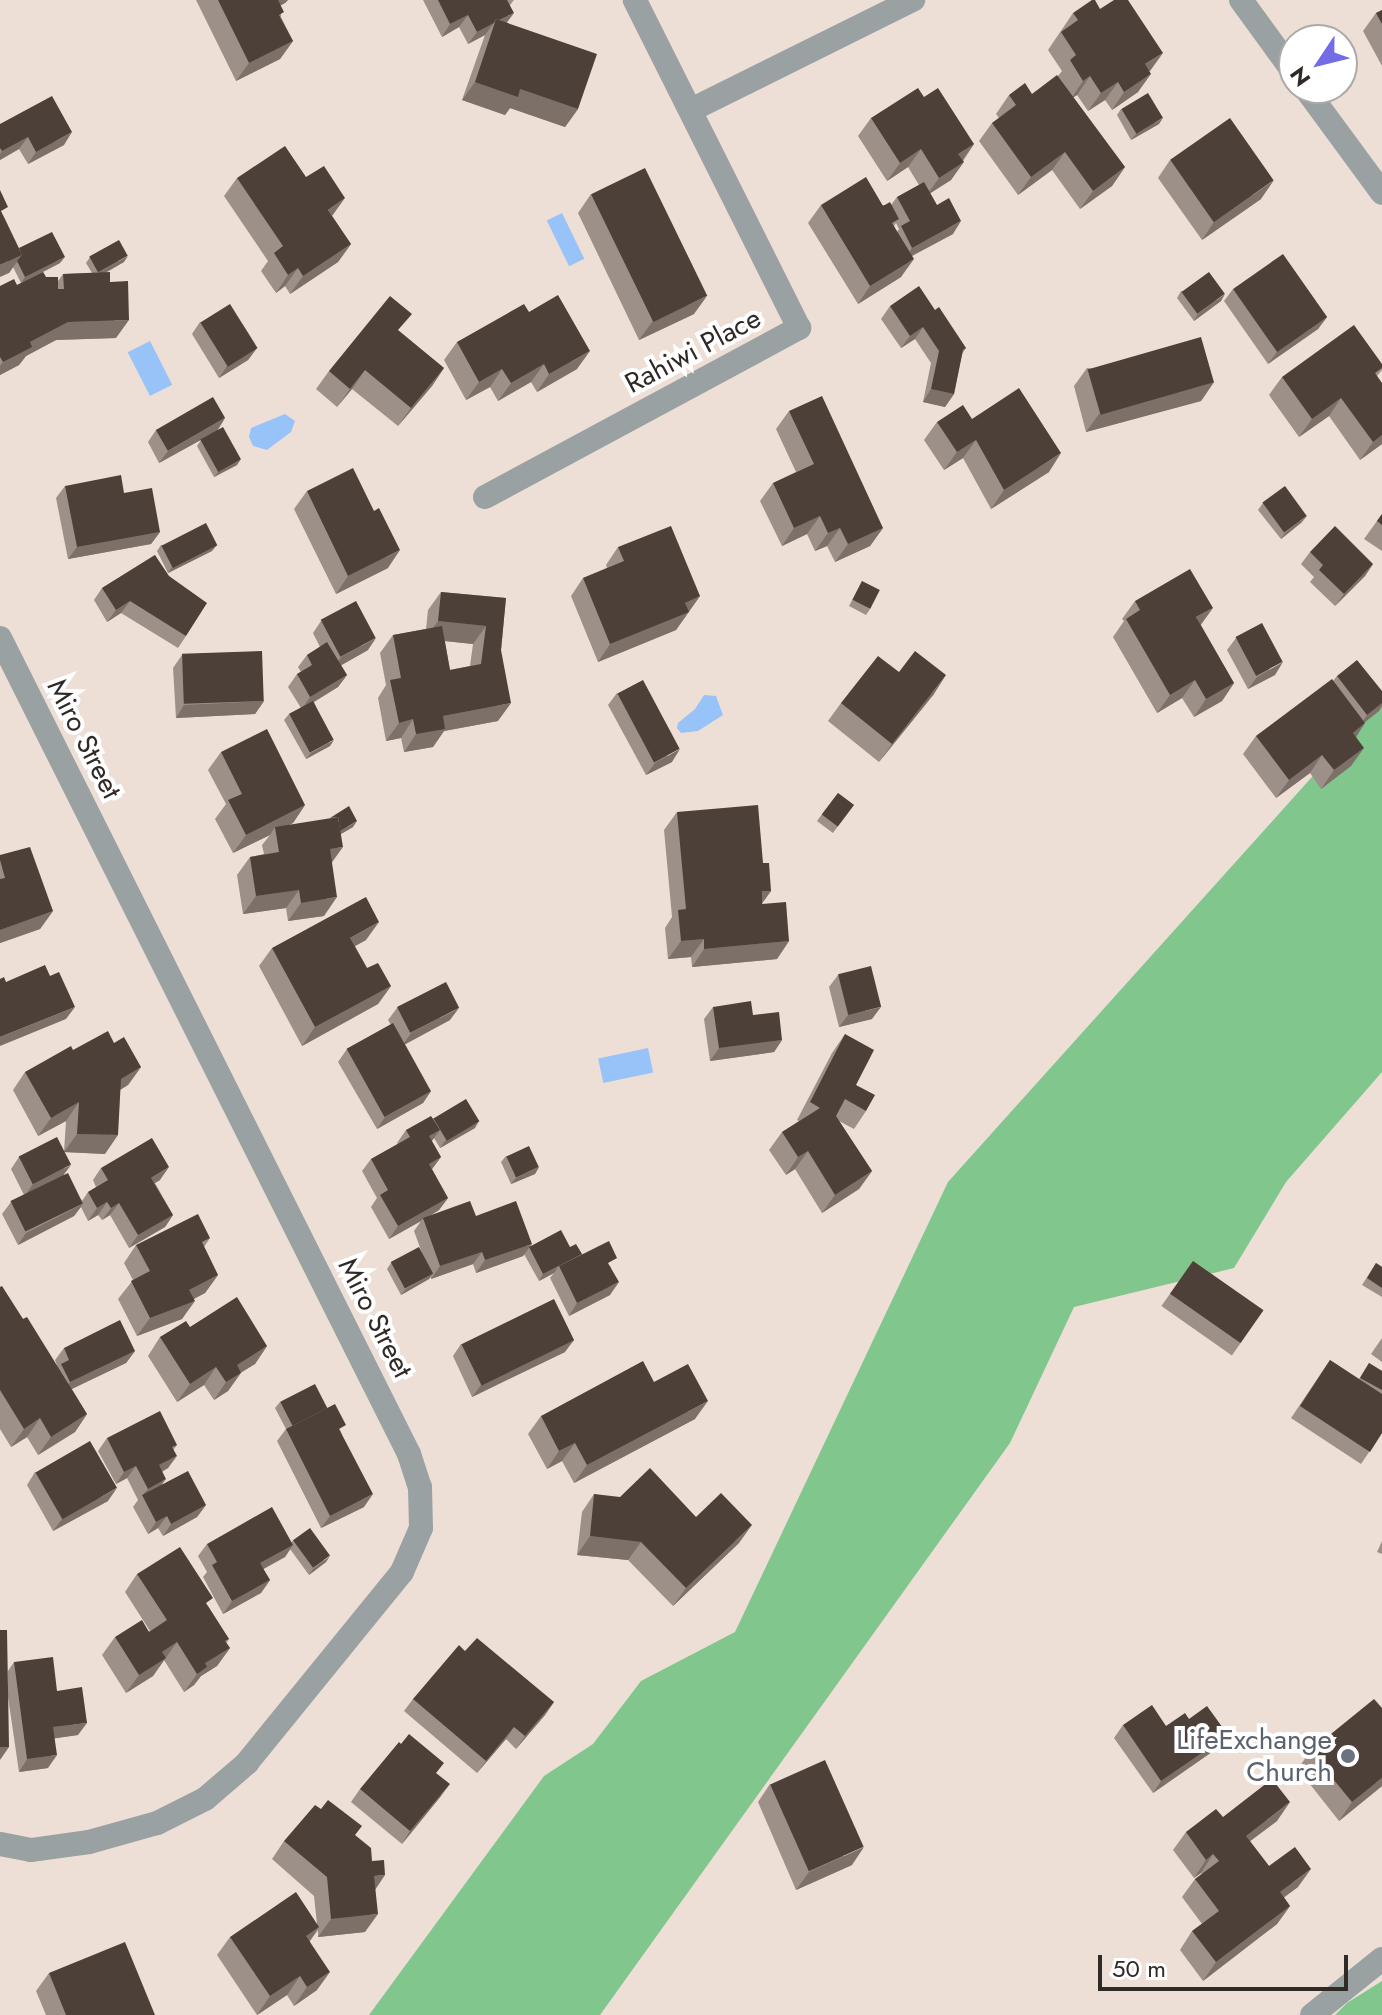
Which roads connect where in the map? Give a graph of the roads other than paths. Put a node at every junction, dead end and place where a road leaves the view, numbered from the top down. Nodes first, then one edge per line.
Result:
1 (635, 0) edge
2 (913, 0) edge
3 (1241, 0) edge
4 (1278, 51) edge
5 (1317, 104) edge
6 (693, 109) junction
7 (1382, 193) edge
8 (485, 497) dead end
9 (0, 638) edge
10 (0, 1844) edge
11 (1382, 1959) edge
12 (1312, 2015) edge

1 - 6 street
2 - 6 street
3 - 4 street
5 - 7 street
6 - 8 street, Rahiwi Place
9 - 10 street, Miro Street
11 - 12 street

